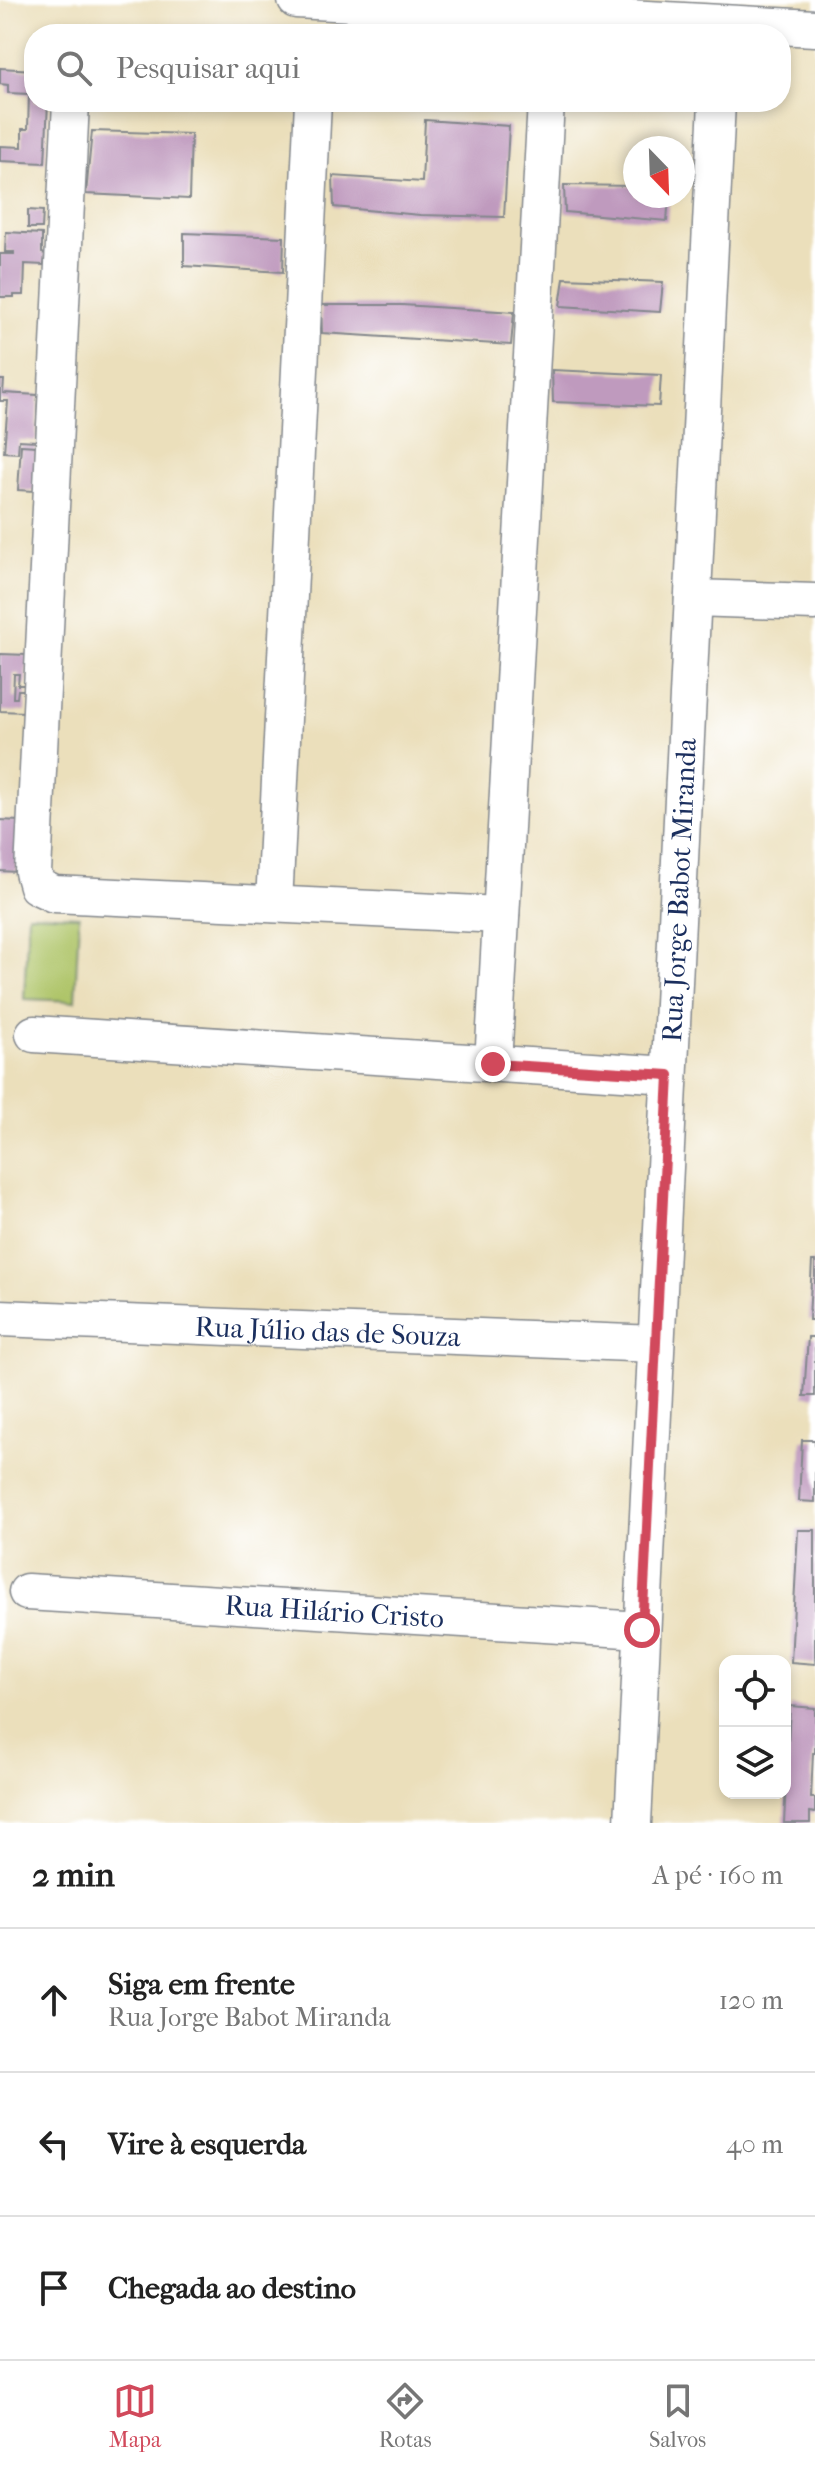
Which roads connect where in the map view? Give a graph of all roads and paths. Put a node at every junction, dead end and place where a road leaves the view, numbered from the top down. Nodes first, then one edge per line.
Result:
1 (296, 0) edge
2 (444, 4) edge
3 (721, 19) edge
4 (773, 24) edge
5 (791, 26) edge
6 (815, 28) edge
7 (71, 112) edge
8 (313, 112) edge
9 (545, 112) edge
10 (717, 112) edge
11 (693, 598) junction
12 (815, 602) edge
13 (274, 904) junction
14 (501, 915) junction
15 (34, 1034) dead end
16 (493, 1064) junction
17 (669, 1075) junction
18 (0, 1318) edge
19 (656, 1344) junction
20 (27, 1592) dead end
21 (642, 1630) junction
22 (633, 1823) edge

1 - 2 street
2 - 3 street
3 - 4 street
5 - 6 street
7 - 13 street
8 - 13 street
9 - 14 street
10 - 11 street, Rua Jorge Babot Miranda
11 - 12 street
11 - 17 street, Rua Jorge Babot Miranda
13 - 14 street
14 - 16 street
15 - 16 street
16 - 17 street
17 - 19 street, Rua Jorge Babot Miranda
18 - 19 street, Rua Júlio das de Souza
19 - 21 street, Rua Jorge Babot Miranda
20 - 21 street, Rua Hilário Cristo
21 - 22 street, Rua Jorge Babot Miranda

